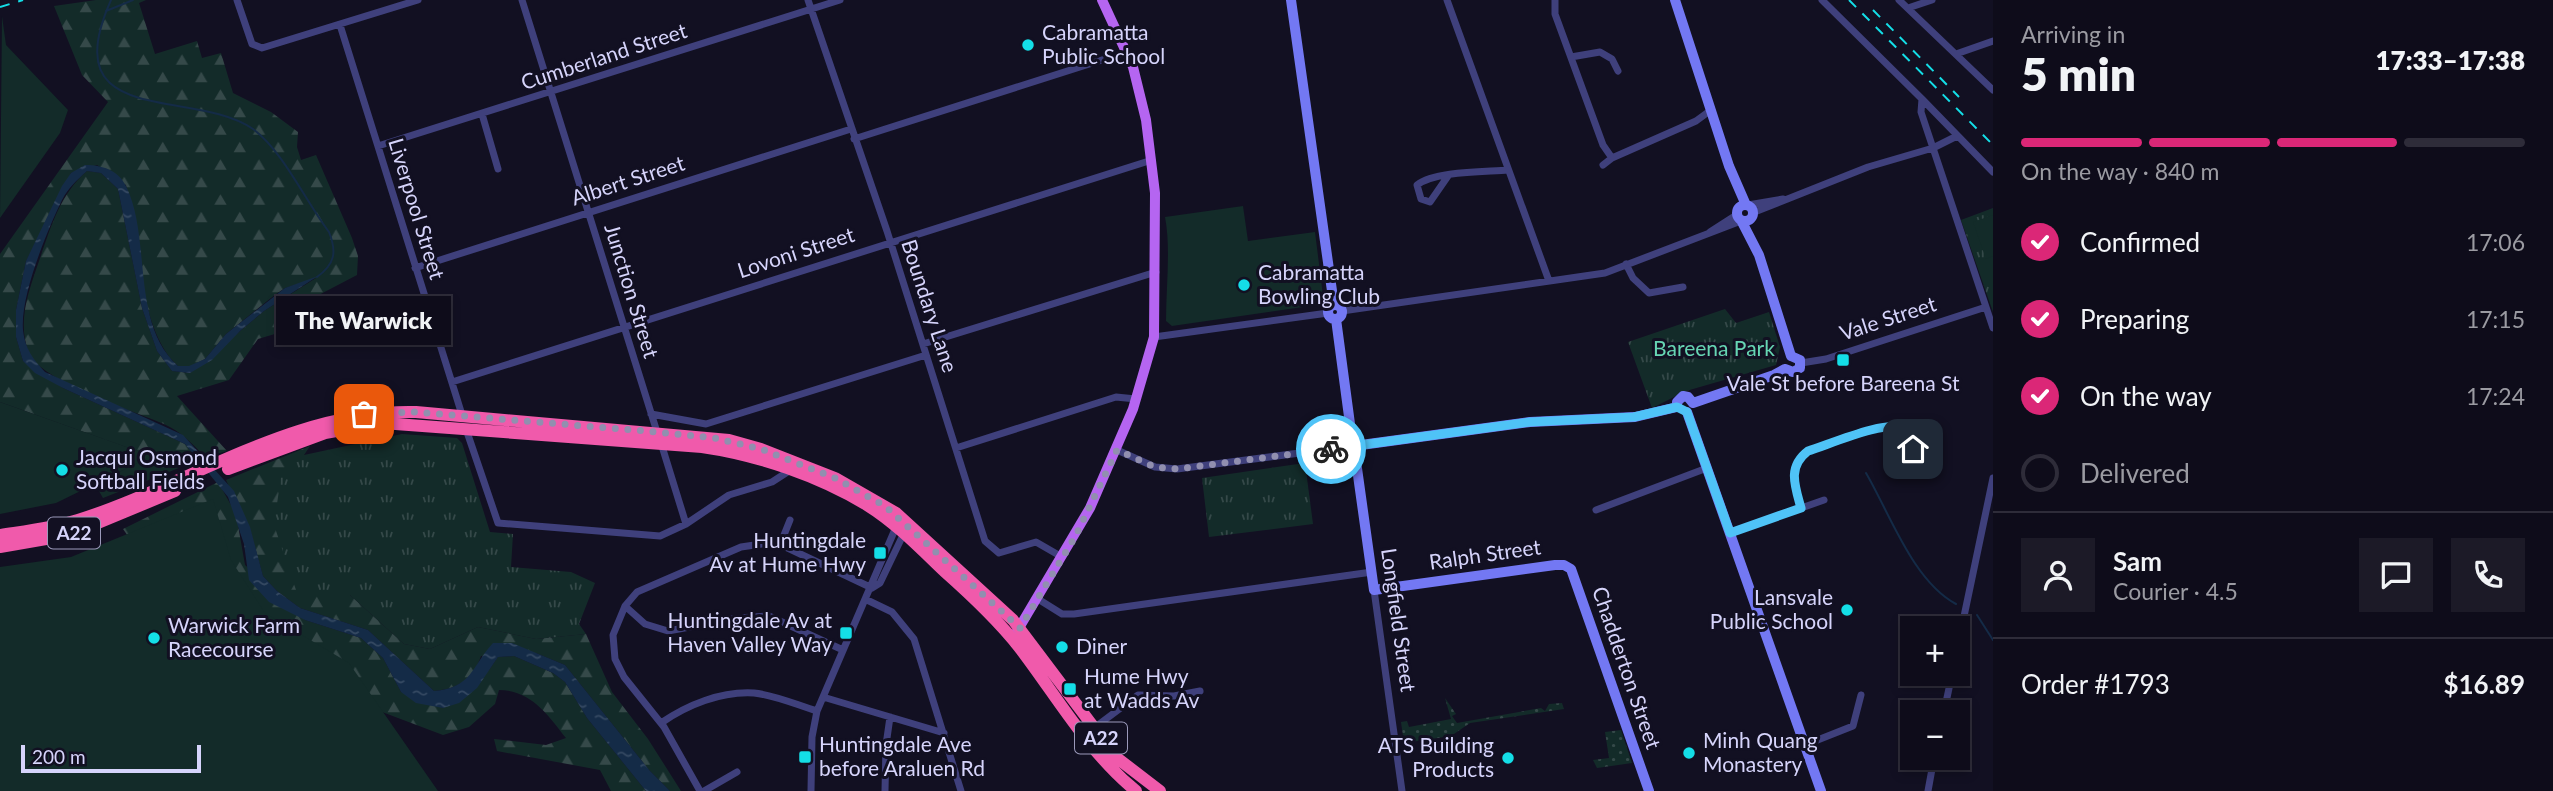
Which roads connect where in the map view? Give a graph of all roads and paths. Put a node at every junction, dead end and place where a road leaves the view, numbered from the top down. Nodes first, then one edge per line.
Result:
1 (237, 0) edge
2 (418, 0) edge
3 (522, 0) edge
4 (808, 0) edge
5 (840, 0) edge
6 (1102, 0) edge
7 (1291, 0) edge
8 (1447, 0) edge
9 (1555, 0) edge
10 (1675, 0) edge
11 (1822, 0) edge
12 (1899, 0) edge
13 (1932, 0) edge
14 (1908, 8) junction
15 (811, 9) junction
16 (340, 25) junction
17 (1993, 41) edge
18 (1127, 52) junction
19 (1956, 54) junction
20 (1572, 57) junction
21 (1618, 71) dead end
22 (1993, 90) edge
23 (551, 92) junction
24 (1922, 99) junction
25 (482, 114) junction
26 (1713, 115) junction
27 (851, 129) junction
28 (1957, 136) junction
29 (854, 139) junction
30 (378, 146) junction
31 (1933, 148) junction
32 (1612, 158) junction
33 (1152, 160) junction
34 (1603, 165) dead end
35 (498, 169) dead end
36 (1508, 170) junction
37 (1993, 172) edge
38 (1448, 176) junction
39 (588, 212) junction
40 (1745, 213) junction
41 (889, 242) junction
42 (1626, 264) junction
43 (415, 268) junction
44 (1157, 271) junction
45 (1549, 281) junction
46 (1683, 287) dead end
47 (1986, 307) junction
48 (1335, 312) junction
49 (624, 327) junction
50 (1993, 328) edge
51 (1154, 337) junction
52 (923, 344) junction
53 (926, 355) junction
54 (1791, 356) junction
55 (1801, 363) junction
56 (1785, 369) junction
57 (452, 382) junction
58 (1136, 399) junction
59 (1686, 407) junction
60 (651, 414) junction
61 (464, 422) junction
62 (659, 438) junction
63 (1354, 446) junction
64 (956, 448) junction
65 (1913, 449) dead end
66 (1117, 450) junction
67 (1707, 468) junction
68 (789, 471) junction
69 (1993, 478) edge
70 (188, 481) junction
71 (1824, 500) dead end
72 (1801, 508) junction
73 (1596, 510) dead end
74 (790, 520) dead end
75 (686, 524) junction
76 (900, 530) junction
77 (1730, 533) junction
78 (0, 536) edge
79 (780, 545) junction
80 (0, 547) edge
81 (1062, 557) junction
82 (1560, 565) joint
83 (1372, 572) junction
84 (872, 588) junction
85 (1374, 590) junction
86 (1038, 599) junction
87 (867, 600) junction
88 (625, 606) junction
89 (1964, 616) edge
90 (1016, 633) junction
91 (843, 650) junction
92 (1200, 691) dead end
93 (1861, 695) dead end
94 (823, 697) junction
95 (817, 711) junction
96 (890, 717) junction
97 (661, 723) junction
98 (1094, 728) junction
99 (943, 733) junction
100 (1805, 745) junction
101 (1931, 770) edge
102 (737, 772) dead end
103 (702, 791) edge
104 (811, 791) edge
105 (885, 791) edge
106 (961, 791) edge
107 (1136, 791) edge
108 (1160, 791) edge
109 (1402, 791) edge
110 (1648, 791) edge
111 (1821, 791) edge
112 (1927, 791) edge

1 - 16 street
2 - 16 street
3 - 23 street, Junction Street
4 - 15 street, Boundary Lane
5 - 15 street, Cumberland Street
6 - 18 main road
7 - 48 street, Longfield Street
8 - 36 street
9 - 20 street
10 - 26 street
11 - 24 street
12 - 14 street
13 - 14 street
14 - 19 street
15 - 23 street, Cumberland Street
15 - 27 street, Boundary Lane
16 - 30 street, Liverpool Street
17 - 19 street
18 - 29 street
18 - 33 main road
19 - 22 street
20 - 21 street
20 - 32 street
23 - 25 street, Cumberland Street
23 - 39 street, Junction Street
24 - 28 street
24 - 31 street
25 - 30 street, Cumberland Street
25 - 35 street
26 - 32 street
26 - 40 street
27 - 29 street, Boundary Lane
27 - 39 street, Albert Street
28 - 31 street
28 - 37 street
29 - 41 street, Boundary Lane
30 - 43 street, Liverpool Street
31 - 40 street
31 - 47 street
32 - 34 street
33 - 41 street, Lovoni Street
33 - 44 main road
36 - 38 street
36 - 45 street
38 - 38 street
39 - 43 street, Albert Street
39 - 49 street, Junction Street
40 - 42 street
40 - 54 street
41 - 49 street, Lovoni Street
41 - 52 street, Boundary Lane
42 - 45 street
42 - 46 street
43 - 57 street, Liverpool Street
44 - 51 main road
44 - 52 street
45 - 48 street
47 - 50 street
47 - 55 street, Vale Street
48 - 51 street
48 - 63 street, Longfield Street
49 - 57 street, Lovoni Street
49 - 60 street, Junction Street
51 - 58 main road
52 - 53 street, Boundary Lane
53 - 60 street
53 - 64 street, Boundary Lane
54 - 55 street
54 - 56 street
55 - 56 street
56 - 59 street
57 - 61 street, Liverpool Street
58 - 64 street
58 - 66 main road
59 - 63 street
59 - 67 street
60 - 62 street, Junction Street
61 - 62 highway, A22
61 - 70 highway, A22
61 - 75 street, Liverpool Street
62 - 68 highway, A22
62 - 75 street, Junction Street
62 - 90 highway, A22
63 - 66 street
63 - 83 street, Longfield Street
64 - 81 street, Boundary Lane
65 - 72 street
66 - 81 main road
67 - 73 street
67 - 77 street
68 - 75 street
68 - 76 highway, A22
69 - 89 street
70 - 78 highway, A22
70 - 80 highway, A22
71 - 72 street
72 - 77 street
74 - 79 street
76 - 84 street
76 - 90 highway, A22
77 - 100 street
79 - 84 street
79 - 88 street
81 - 86 main road
82 - 85 street, Ralph Street
82 - 110 street, Chadderton Street
83 - 85 street, Longfield Street
83 - 86 street
84 - 87 street
85 - 109 street, Longfield Street
86 - 90 main road
87 - 91 street
87 - 99 street
88 - 91 street
88 - 97 street
90 - 98 highway, A22
90 - 107 highway, A22
91 - 94 street
92 - 98 street
93 - 100 street
94 - 95 street
94 - 96 street
95 - 97 street
95 - 104 street
96 - 99 street
96 - 105 street
97 - 103 street
98 - 108 highway, A22
99 - 106 street
100 - 111 street
101 - 112 street
102 - 103 street

